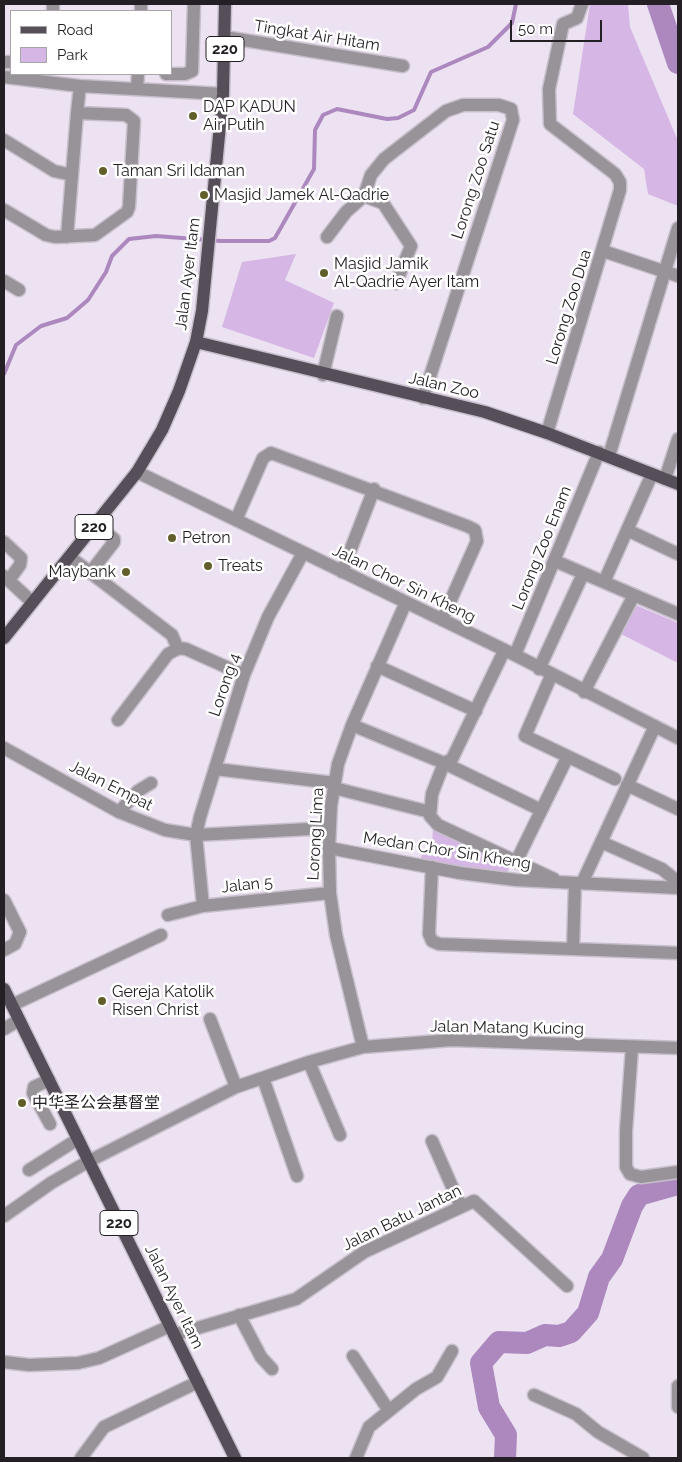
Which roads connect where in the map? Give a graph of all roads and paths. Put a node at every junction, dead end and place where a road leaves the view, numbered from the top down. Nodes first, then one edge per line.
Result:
1 (194, 4) edge
2 (225, 4) edge
3 (582, 4) edge
4 (225, 38) junction
5 (403, 66) dead end
6 (172, 74) edge
7 (138, 75) edge
8 (4, 77) edge
9 (51, 78) edge
10 (80, 86) junction
11 (137, 89) junction
12 (223, 94) junction
13 (77, 113) junction
14 (4, 140) edge
15 (72, 175) junction
16 (364, 196) junction
17 (4, 210) edge
18 (678, 228) edge
19 (67, 237) junction
20 (327, 237) dead end
21 (603, 251) junction
22 (665, 272) junction
23 (678, 276) edge
24 (4, 281) edge
25 (396, 283) dead end
26 (19, 290) dead end
27 (337, 316) dead end
28 (196, 342) junction
29 (323, 375) junction
30 (423, 398) junction
31 (547, 433) junction
32 (678, 439) edge
33 (604, 454) junction
34 (137, 472) junction
35 (652, 474) junction
36 (665, 479) junction
37 (678, 484) edge
38 (374, 490) junction
39 (236, 520) junction
40 (96, 525) junction
41 (627, 530) junction
42 (4, 542) edge
43 (303, 553) junction
44 (678, 554) edge
45 (70, 557) junction
46 (555, 561) junction
47 (342, 572) junction
48 (90, 573) junction
49 (582, 574) junction
50 (6, 578) edge
51 (604, 582) junction
52 (634, 595) junction
53 (32, 602) junction
54 (406, 602) junction
55 (678, 614) edge
56 (442, 620) junction
57 (4, 638) edge
58 (178, 649) junction
59 (510, 653) junction
60 (377, 666) junction
61 (539, 669) junction
62 (244, 675) junction
63 (551, 676) junction
64 (584, 692) junction
65 (476, 711) junction
66 (118, 720) dead end
67 (352, 725) junction
68 (655, 726) junction
69 (678, 738) edge
70 (4, 748) edge
71 (567, 758) junction
72 (444, 763) junction
73 (215, 769) junction
74 (615, 779) dead end
75 (152, 783) dead end
76 (334, 785) junction
77 (627, 785) junction
78 (678, 809) edge
79 (541, 810) junction
80 (119, 812) junction
81 (430, 812) junction
82 (330, 828) junction
83 (196, 835) junction
84 (601, 842) junction
85 (329, 848) junction
86 (516, 862) junction
87 (432, 867) junction
88 (678, 882) edge
89 (561, 883) junction
90 (578, 884) junction
91 (678, 888) edge
92 (330, 893) junction
93 (4, 900) edge
94 (203, 906) junction
95 (168, 915) dead end
96 (161, 935) dead end
97 (573, 949) junction
98 (4, 950) edge
99 (678, 952) edge
100 (4, 988) edge
101 (12, 1005) junction
102 (210, 1019) dead end
103 (20, 1020) junction
104 (4, 1029) edge
105 (632, 1047) junction
106 (362, 1048) junction
107 (678, 1048) edge
108 (309, 1062) junction
109 (263, 1078) junction
110 (49, 1080) junction
111 (236, 1087) junction
112 (50, 1124) dead end
113 (340, 1135) dead end
114 (78, 1138) junction
115 (432, 1141) dead end
116 (89, 1161) junction
117 (29, 1170) dead end
118 (678, 1172) edge
119 (297, 1176) dead end
120 (461, 1206) junction
121 (4, 1216) edge
122 (568, 1286) dead end
123 (239, 1315) junction
124 (172, 1330) junction
125 (452, 1351) dead end
126 (353, 1356) dead end
127 (4, 1362) edge
128 (272, 1369) dead end
129 (198, 1382) junction
130 (678, 1386) edge
131 (534, 1395) dead end
132 (678, 1407) edge
133 (389, 1411) junction
134 (82, 1458) edge
135 (235, 1458) edge
136 (356, 1458) edge
137 (643, 1458) edge

1 - 6 street
2 - 4 main road, Jalan Ayer Itam / 220
3 - 21 street, Lorong Zoo Dua
4 - 5 street, Tingkat Air Hitam
4 - 12 main road, Jalan Ayer Itam / 220
7 - 11 street
8 - 9 street
9 - 10 street
10 - 11 street
10 - 13 street
11 - 12 street
12 - 28 main road, Jalan Ayer Itam / 220
13 - 15 street
13 - 19 street
14 - 15 street
15 - 19 street
16 - 20 street
16 - 25 street
16 - 30 street, Lorong Zoo Satu
17 - 19 street
18 - 22 street, Lorong Zoo Enam
21 - 22 street
21 - 31 street, Lorong Zoo Dua
22 - 23 street
22 - 33 street, Lorong Zoo Enam
24 - 26 street
27 - 29 street
28 - 29 main road, Jalan Zoo
28 - 34 main road, Jalan Ayer Itam / 220
29 - 30 main road, Jalan Zoo
30 - 31 main road, Jalan Zoo
31 - 33 main road, Jalan Zoo
32 - 36 street
33 - 35 main road, Jalan Zoo
33 - 46 street, Lorong Zoo Enam
34 - 39 street, Jalan Chor Sin Kheng
34 - 40 main road, Jalan Ayer Itam / 220
35 - 36 main road, Jalan Zoo
35 - 41 street
36 - 37 main road, Jalan Zoo
38 - 39 street
38 - 47 street
38 - 56 street
39 - 43 street, Jalan Chor Sin Kheng
40 - 45 main road, Jalan Ayer Itam / 220
40 - 48 street
41 - 44 street
41 - 51 street
42 - 50 street
43 - 47 street, Jalan Chor Sin Kheng
43 - 62 street, Lorong 4
45 - 48 street
45 - 53 main road, Jalan Ayer Itam / 220
46 - 49 street
46 - 59 street, Lorong Zoo Enam
47 - 54 street, Jalan Chor Sin Kheng
48 - 58 street
49 - 51 street
49 - 61 street
50 - 53 street
51 - 52 street
52 - 55 street
52 - 64 street
53 - 57 main road, Jalan Ayer Itam / 220
54 - 56 street, Jalan Chor Sin Kheng
54 - 60 street, Lorong Lima
56 - 59 street, Jalan Chor Sin Kheng
58 - 62 street
58 - 66 street
59 - 61 street, Jalan Chor Sin Kheng
59 - 65 street, Lorong Zoo Enam
60 - 65 street
60 - 67 street, Lorong Lima
61 - 63 street, Jalan Chor Sin Kheng
62 - 73 street, Lorong 4
63 - 64 street, Jalan Chor Sin Kheng
63 - 71 street
64 - 68 street, Jalan Chor Sin Kheng
65 - 72 street, Lorong Zoo Enam
67 - 72 street
67 - 76 street, Lorong Lima
68 - 69 street, Jalan Chor Sin Kheng
68 - 77 street
70 - 80 street, Jalan Empat
71 - 74 street
71 - 79 street
72 - 79 street
72 - 81 street, Lorong Zoo Enam
73 - 76 street
73 - 83 street, Lorong 4
75 - 80 street
76 - 81 street
76 - 82 street, Lorong Lima
77 - 78 street
77 - 84 street
79 - 86 street
80 - 83 street, Jalan Empat
81 - 86 street, Medan Chor Sin Kheng
82 - 83 street, Jalan Empat
82 - 85 street, Lorong Lima
83 - 94 street
84 - 88 street
84 - 90 street
85 - 87 street, Medan Chor Sin Kheng
85 - 92 street, Lorong Lima
86 - 89 street, Medan Chor Sin Kheng
87 - 89 street, Medan Chor Sin Kheng
87 - 97 street
89 - 90 street, Medan Chor Sin Kheng
90 - 91 street, Medan Chor Sin Kheng
90 - 97 street
92 - 94 street, Jalan 5
92 - 106 street, Lorong Lima
93 - 98 street
94 - 95 street, Jalan 5
96 - 101 street
97 - 99 street
100 - 101 main road, Jalan Ayer Itam / 220
101 - 103 main road, Jalan Ayer Itam / 220
102 - 111 street
103 - 104 street
103 - 110 main road, Jalan Ayer Itam / 220
105 - 106 street, Jalan Matang Kucing
105 - 107 street, Jalan Matang Kucing
105 - 118 street
106 - 108 street, Jalan Matang Kucing
108 - 109 street, Jalan Matang Kucing
108 - 113 street
109 - 111 street, Jalan Matang Kucing
109 - 119 street
110 - 112 street
110 - 114 main road, Jalan Ayer Itam / 220
111 - 116 street, Jalan Matang Kucing
114 - 116 main road, Jalan Ayer Itam / 220
114 - 117 street
115 - 120 street
116 - 121 street, Jalan Matang Kucing
116 - 124 main road, Jalan Ayer Itam / 220
120 - 122 street, Jalan Batu Jantan
120 - 123 street, Jalan Batu Jantan
123 - 124 street, Jalan Batu Jantan
123 - 128 street
124 - 127 street, Jalan Batu Jantan
124 - 129 main road, Jalan Ayer Itam / 220
125 - 133 street
126 - 133 street
129 - 134 street
129 - 135 main road, Jalan Ayer Itam / 220
130 - 132 street
131 - 137 street
133 - 136 street

